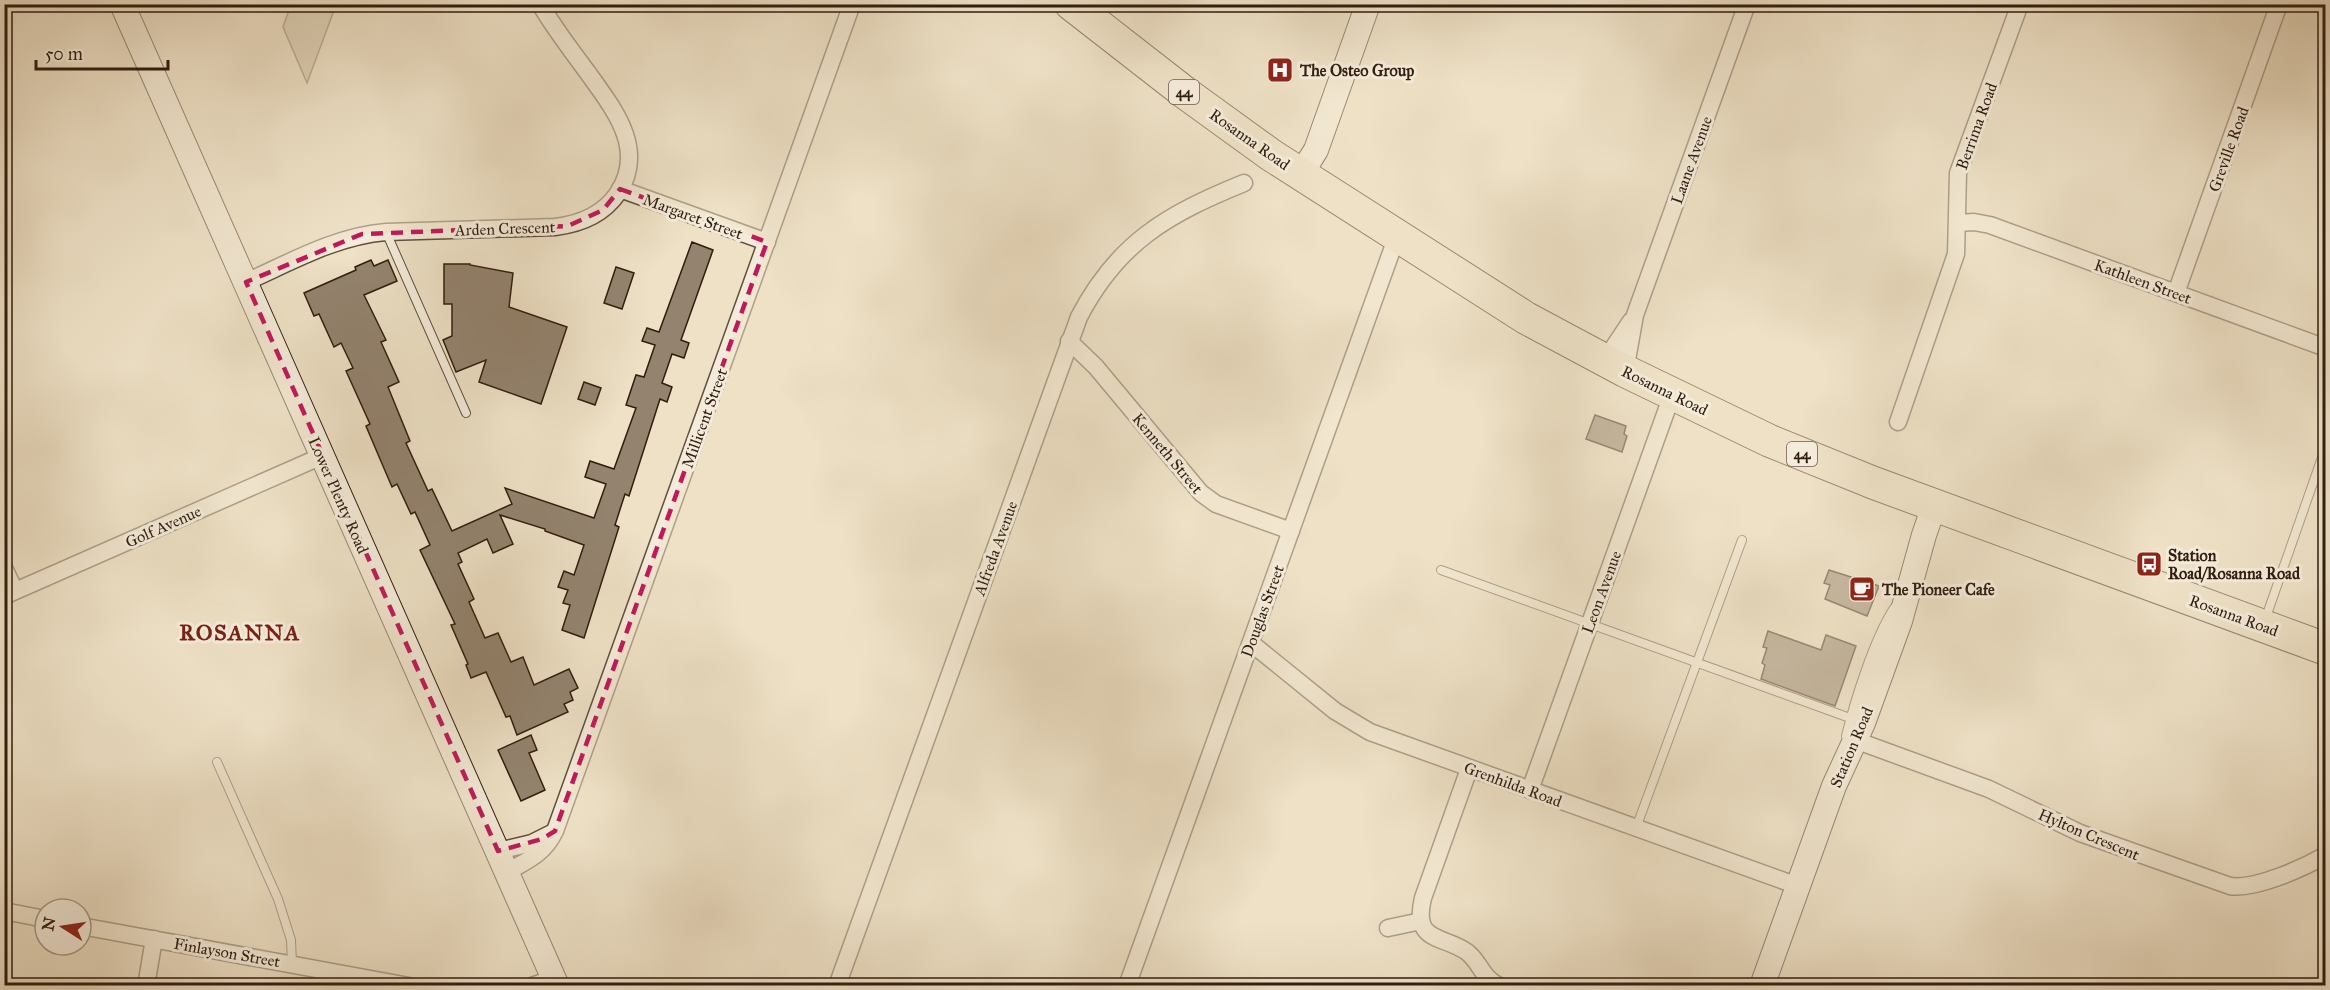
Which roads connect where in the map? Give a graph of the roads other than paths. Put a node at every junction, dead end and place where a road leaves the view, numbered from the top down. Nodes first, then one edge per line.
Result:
1 (122, 4) edge
2 (540, 4) edge
3 (852, 4) edge
4 (1071, 4) edge
5 (1368, 4) edge
6 (1747, 4) edge
7 (2020, 4) edge
8 (2279, 4) edge
9 (1301, 174) junction
10 (1244, 183) dead end
11 (620, 189) junction
12 (1958, 223) junction
13 (386, 232) junction
14 (1397, 236) junction
15 (767, 242) junction
16 (246, 282) junction
17 (2176, 293) junction
18 (1069, 340) junction
19 (2325, 348) edge
20 (1615, 366) junction
21 (1672, 395) junction
22 (466, 413) dead end
23 (1898, 422) dead end
24 (2325, 446) edge
25 (322, 456) junction
26 (1934, 506) junction
27 (1291, 531) junction
28 (1742, 540) dead end
29 (4, 568) edge
30 (1441, 570) dead end
31 (10, 594) edge
32 (1590, 623) junction
33 (2262, 626) junction
34 (1251, 643) junction
35 (2325, 649) edge
36 (1697, 661) junction
37 (1850, 731) junction
38 (217, 762) dead end
39 (1469, 769) junction
40 (1530, 790) junction
41 (1636, 828) junction
42 (555, 831) junction
43 (2325, 855) edge
44 (502, 862) junction
45 (1798, 886) junction
46 (4, 911) edge
47 (33, 917) edge
48 (1421, 921) junction
49 (93, 928) edge
50 (1388, 928) dead end
51 (154, 939) junction
52 (292, 964) junction
53 (548, 983) edge
54 (1490, 983) edge
55 (392, 984) edge
56 (146, 986) edge
57 (409, 986) edge
58 (837, 986) edge
59 (1127, 986) edge
60 (1762, 986) edge

1 - 16 main road, Lower Plenty Road
2 - 11 street, Arden Crescent
3 - 15 street, Millicent Street
4 - 9 highway, Rosanna Road / 44
5 - 9 main road
6 - 20 street, Laane Avenue
7 - 12 street, Berrima Road
8 - 17 street, Greville Road
9 - 14 highway, Rosanna Road / 44
10 - 18 street, Alfreda Avenue
11 - 13 street, Arden Crescent
11 - 15 street, Margaret Street
12 - 17 street, Kathleen Street
12 - 23 street, Berrima Road
13 - 16 street, Arden Crescent
13 - 22 lane
14 - 20 highway, Rosanna Road / 44
14 - 27 street, Douglas Street
15 - 42 street, Millicent Street
16 - 25 main road, Lower Plenty Road
17 - 19 street, Kathleen Street
18 - 27 street, Kenneth Street
18 - 58 street, Alfreda Avenue
20 - 21 highway, Rosanna Road / 44
21 - 26 highway, Rosanna Road / 44
21 - 32 street, Leon Avenue
24 - 33 lane
25 - 31 street, Golf Avenue
25 - 44 main road, Lower Plenty Road
26 - 33 highway, Rosanna Road / 44
26 - 37 main road, Station Road
27 - 34 street, Douglas Street
28 - 36 lane
29 - 31 street
30 - 32 lane
32 - 36 lane
32 - 40 street, Leon Avenue
33 - 35 highway, Rosanna Road / 44
34 - 39 street, Grenhilda Road
34 - 59 street, Douglas Street
36 - 37 lane
36 - 41 lane
37 - 43 street, Hylton Crescent
37 - 45 main road, Station Road
38 - 52 lane
39 - 40 street, Grenhilda Road
39 - 48 street
40 - 41 street, Grenhilda Road
41 - 45 street, Grenhilda Road
42 - 44 street
42 - 44 street, Millicent Street
44 - 53 main road, Lower Plenty Road
45 - 60 main road, Station Road
46 - 47 street
48 - 50 street
48 - 54 street
49 - 51 street, Finlayson Street
51 - 52 street, Finlayson Street
51 - 56 street
52 - 55 street, Finlayson Street
55 - 57 street, Finlayson Street

